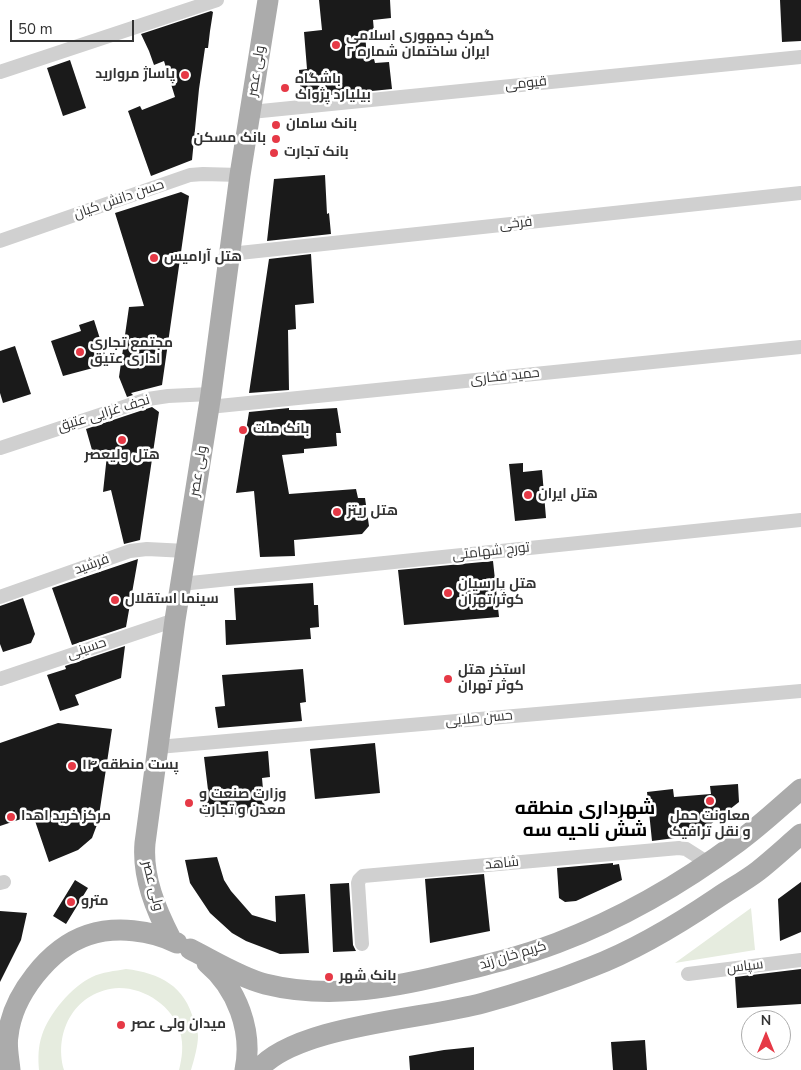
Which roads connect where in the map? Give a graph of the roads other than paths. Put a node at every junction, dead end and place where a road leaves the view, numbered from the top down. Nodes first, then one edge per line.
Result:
1 (217, 0) edge
2 (268, 0) edge
3 (801, 57) edge
4 (0, 72) edge
5 (251, 112) junction
6 (240, 176) junction
7 (801, 193) edge
8 (0, 241) edge
9 (230, 254) junction
10 (801, 347) edge
11 (210, 401) junction
12 (0, 448) edge
13 (801, 520) edge
14 (186, 551) junction
15 (181, 584) junction
16 (0, 598) edge
17 (175, 620) junction
18 (0, 679) edge
19 (801, 691) edge
20 (158, 747) junction
21 (801, 789) edge
22 (801, 834) edge
23 (708, 863) junction
24 (170, 939) junction
25 (362, 944) dead end
26 (190, 949) junction
27 (801, 960) edge
28 (688, 974) dead end
29 (4, 1038) edge
30 (10, 1070) edge
31 (245, 1070) edge
32 (258, 1070) edge

1 - 4 street
2 - 5 main road, ولی عصر
3 - 5 street, قیومی
5 - 6 main road, ولی عصر
6 - 8 street, حسن دانش کیان
6 - 9 main road, ولی عصر
7 - 9 street, فرخی
9 - 11 main road, ولی عصر
10 - 11 street, حمید فخاری
11 - 12 street, نجف غزایی عتیق
11 - 14 main road, ولی عصر
13 - 15 street, تورج شهامتی
14 - 15 main road, ولی عصر
14 - 16 street, فرشید
15 - 17 main road, ولی عصر
17 - 18 street, حسینی
17 - 20 main road, ولی عصر
19 - 20 street, حسن ملایی
20 - 24 main road, ولی عصر
21 - 23 main road, کریم خان زند
22 - 32 main road
23 - 25 street, شاهد
23 - 26 main road, کریم خان زند
24 - 26 main road
24 - 29 main road
26 - 31 main road
27 - 28 street, سپاس
29 - 30 main road

